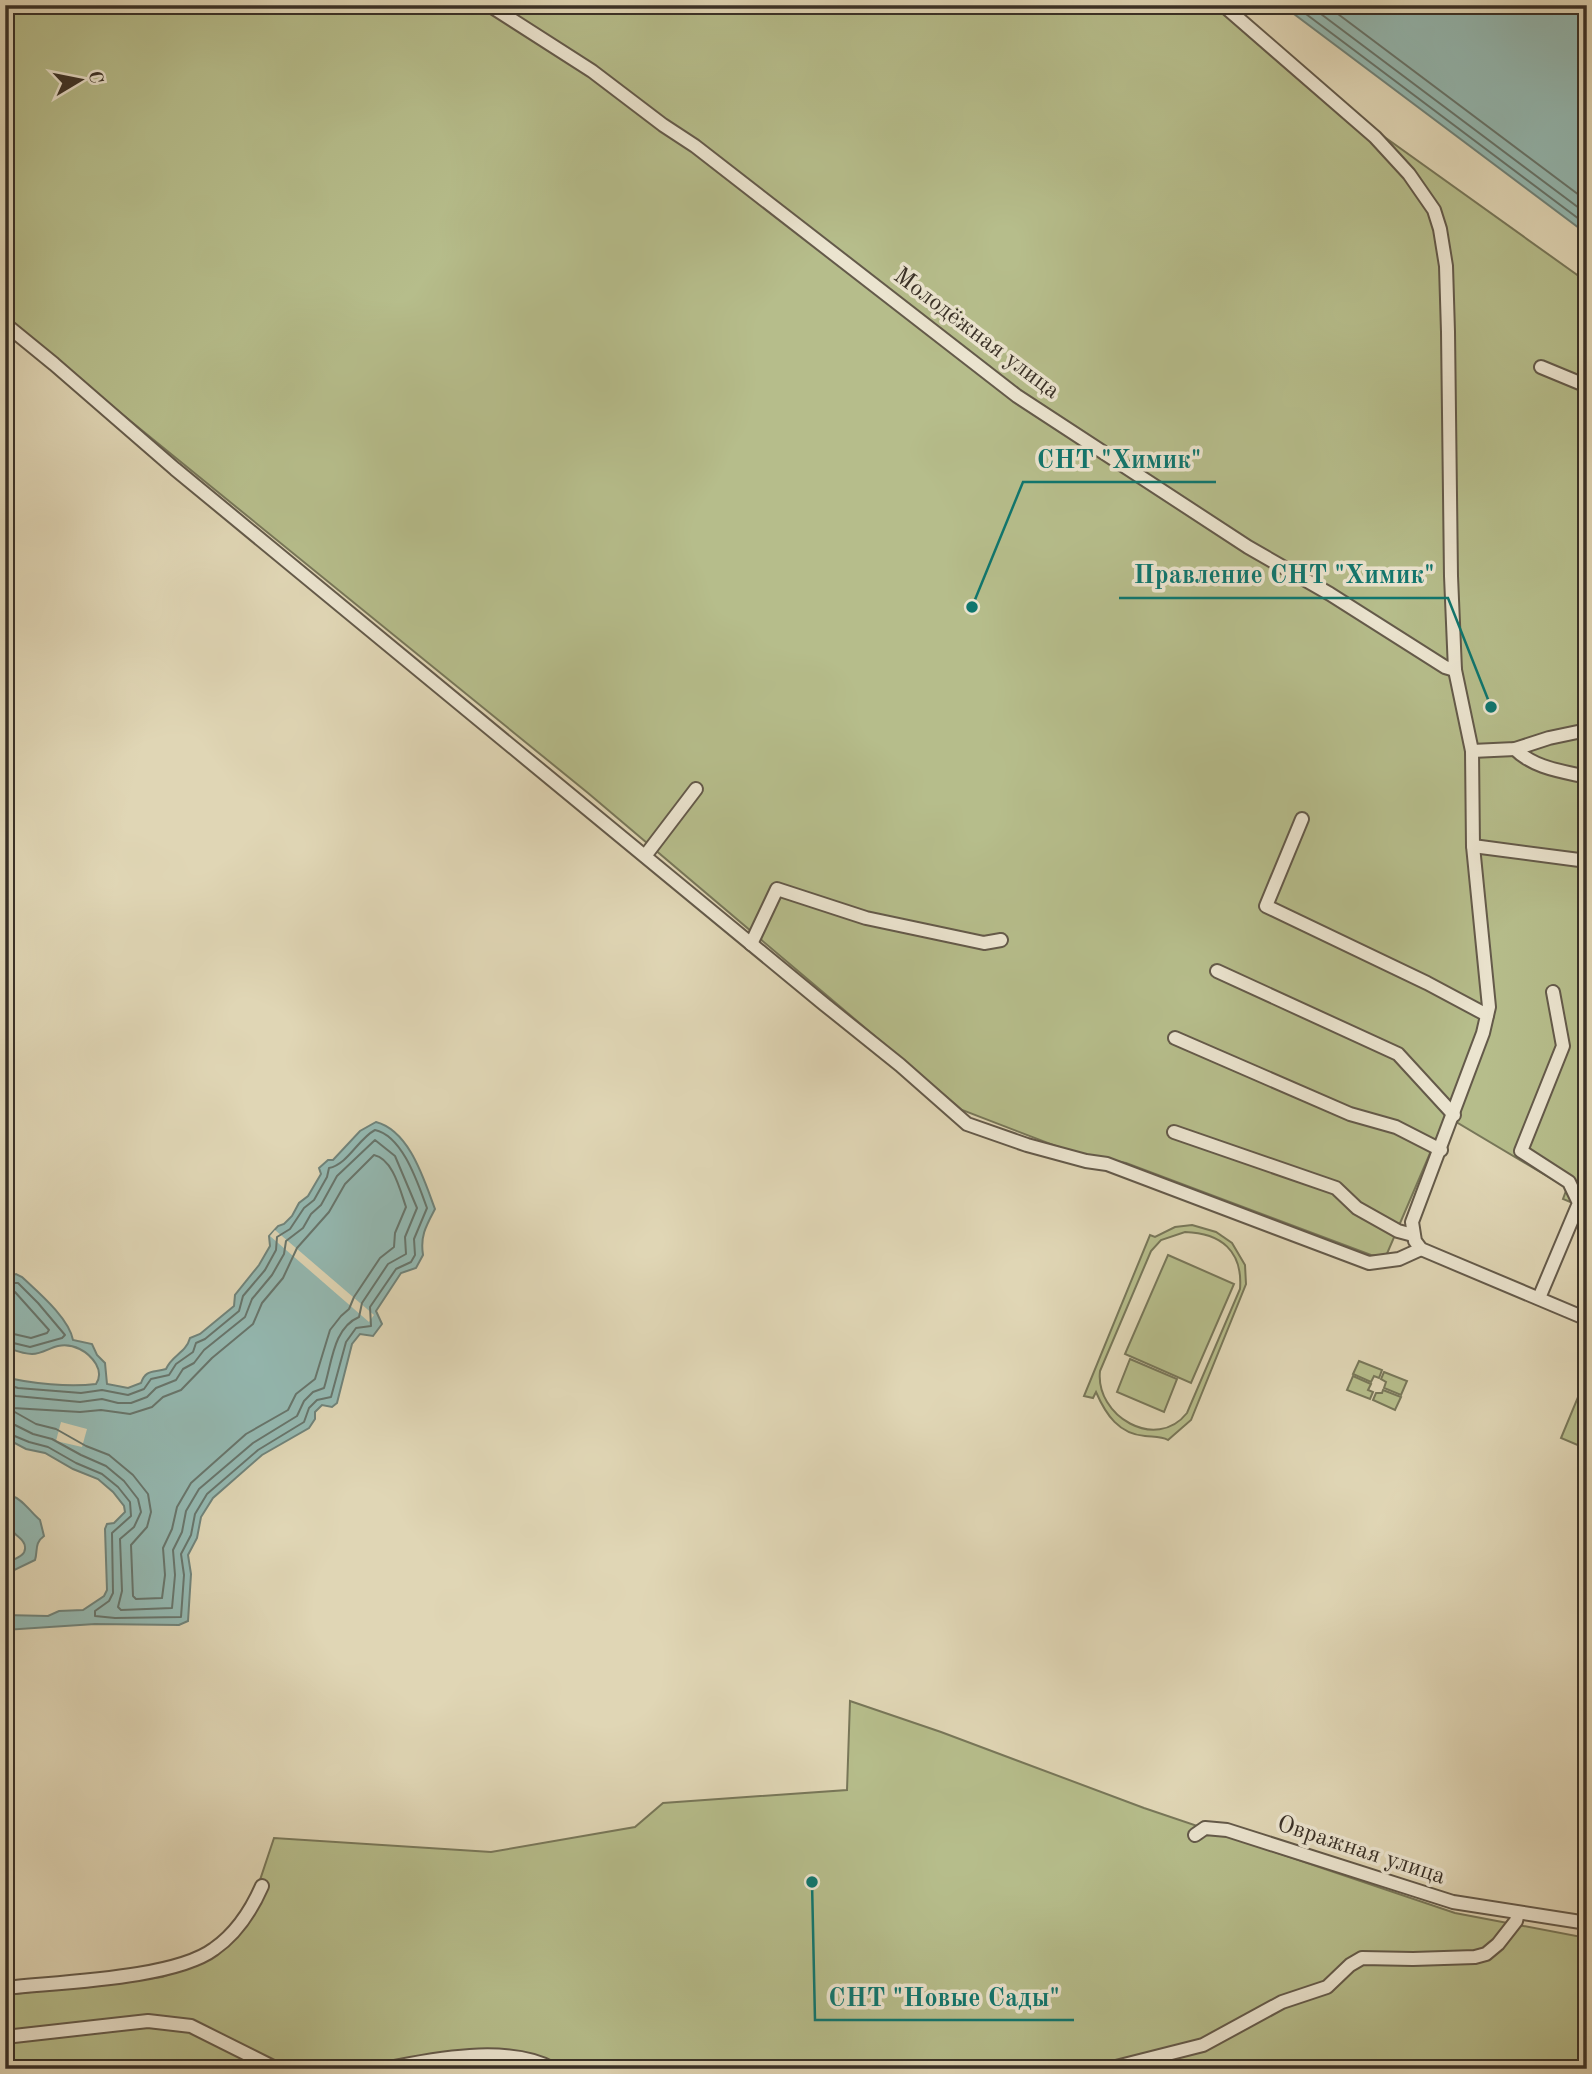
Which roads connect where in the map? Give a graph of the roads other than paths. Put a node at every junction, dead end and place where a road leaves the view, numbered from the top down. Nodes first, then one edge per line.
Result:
1 (489, 5) edge
2 (1223, 5) edge
3 (5, 324) edge
4 (1541, 367) dead end
5 (1587, 386) edge
6 (1455, 670) junction
7 (1587, 730) edge
8 (1515, 748) junction
9 (1472, 751) junction
10 (1587, 777) edge
11 (696, 789) dead end
12 (1302, 819) dead end
13 (1472, 846) junction
14 (645, 856) junction
15 (1587, 860) edge
16 (1001, 940) dead end
17 (751, 944) junction
18 (1217, 971) dead end
19 (1553, 992) dead end
20 (1487, 1015) junction
21 (1175, 1038) dead end
22 (1454, 1115) junction
23 (1174, 1132) dead end
24 (1441, 1150) junction
25 (1583, 1203) edge
26 (1413, 1235) junction
27 (1421, 1250) junction
28 (1539, 1298) junction
29 (1587, 1319) edge
30 (1195, 1835) dead end
31 (262, 1886) dead end
32 (1518, 1913) junction
33 (1587, 1923) edge
34 (5, 1988) edge
35 (5, 2037) edge
36 (262, 2066) edge
37 (277, 2069) edge
38 (384, 2069) edge
39 (553, 2069) edge
40 (1108, 2069) edge

1 - 6 street, Молодёжная улица
2 - 6 street
3 - 14 street
4 - 5 street
6 - 9 street
7 - 8 street
8 - 9 street
8 - 10 street
9 - 13 street
11 - 14 street
12 - 20 street
13 - 15 street
13 - 20 street
14 - 17 street
16 - 17 street
17 - 27 street
18 - 22 street
19 - 25 street
20 - 22 street
21 - 24 street
22 - 24 street
23 - 26 street
24 - 26 street
25 - 28 street
26 - 27 street
27 - 28 street
28 - 29 street
30 - 32 street, Овражная улица
31 - 34 street
32 - 33 street, Овражная улица
32 - 40 street
35 - 36 street
36 - 37 street
38 - 39 street

